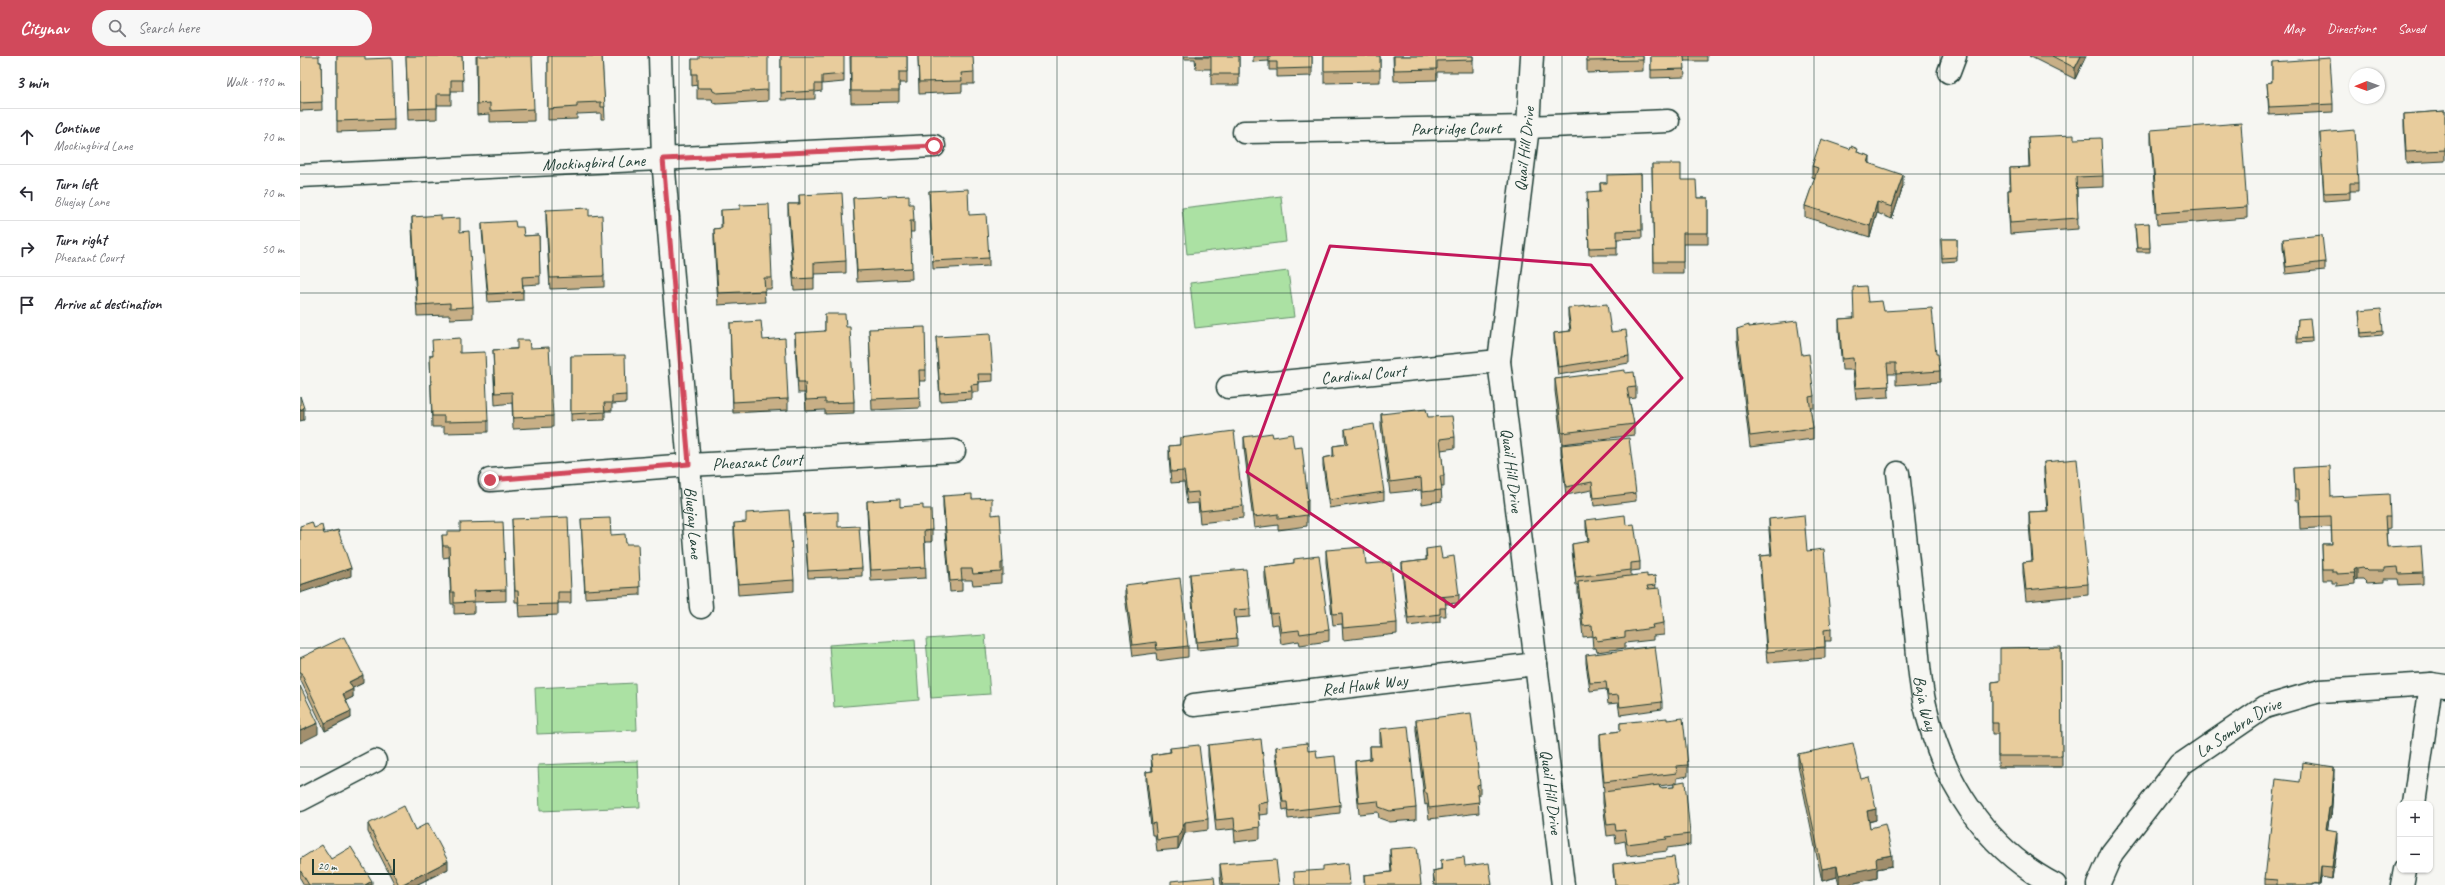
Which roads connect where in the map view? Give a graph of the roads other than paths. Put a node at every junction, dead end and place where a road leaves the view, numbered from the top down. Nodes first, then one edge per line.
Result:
1 (660, 56) edge
2 (1532, 56) edge
3 (1668, 121) dead end
4 (1528, 127) junction
5 (1244, 132) dead end
6 (934, 146) dead end
7 (663, 159) junction
8 (300, 176) edge
9 (1499, 361) junction
10 (1228, 387) dead end
11 (954, 451) dead end
12 (689, 464) junction
13 (1898, 473) dead end
14 (490, 480) dead end
15 (700, 607) dead end
16 (1536, 664) junction
17 (2438, 685) edge
18 (1194, 705) dead end
19 (375, 761) dead end
20 (300, 800) edge
21 (2415, 801) edge
22 (2404, 873) edge
23 (1563, 885) edge
24 (2055, 885) edge
25 (2098, 885) edge
26 (2402, 885) edge

1 - 7 street, Bluejay Lane
2 - 4 street, Quail Hill Drive
3 - 4 street, Partridge Court
4 - 5 street, Partridge Court
4 - 9 street, Quail Hill Drive
6 - 7 street, Mockingbird Lane
7 - 8 street, Mockingbird Lane
7 - 12 street, Bluejay Lane
9 - 10 street, Cardinal Court
9 - 16 street, Quail Hill Drive
11 - 12 street, Pheasant Court
12 - 14 street, Pheasant Court
12 - 15 street, Bluejay Lane
13 - 24 street, Baja Way
16 - 18 street, Red Hawk Way
16 - 23 street, Quail Hill Drive
17 - 21 street
17 - 25 street, La Sombra Drive
19 - 20 street
22 - 26 street

